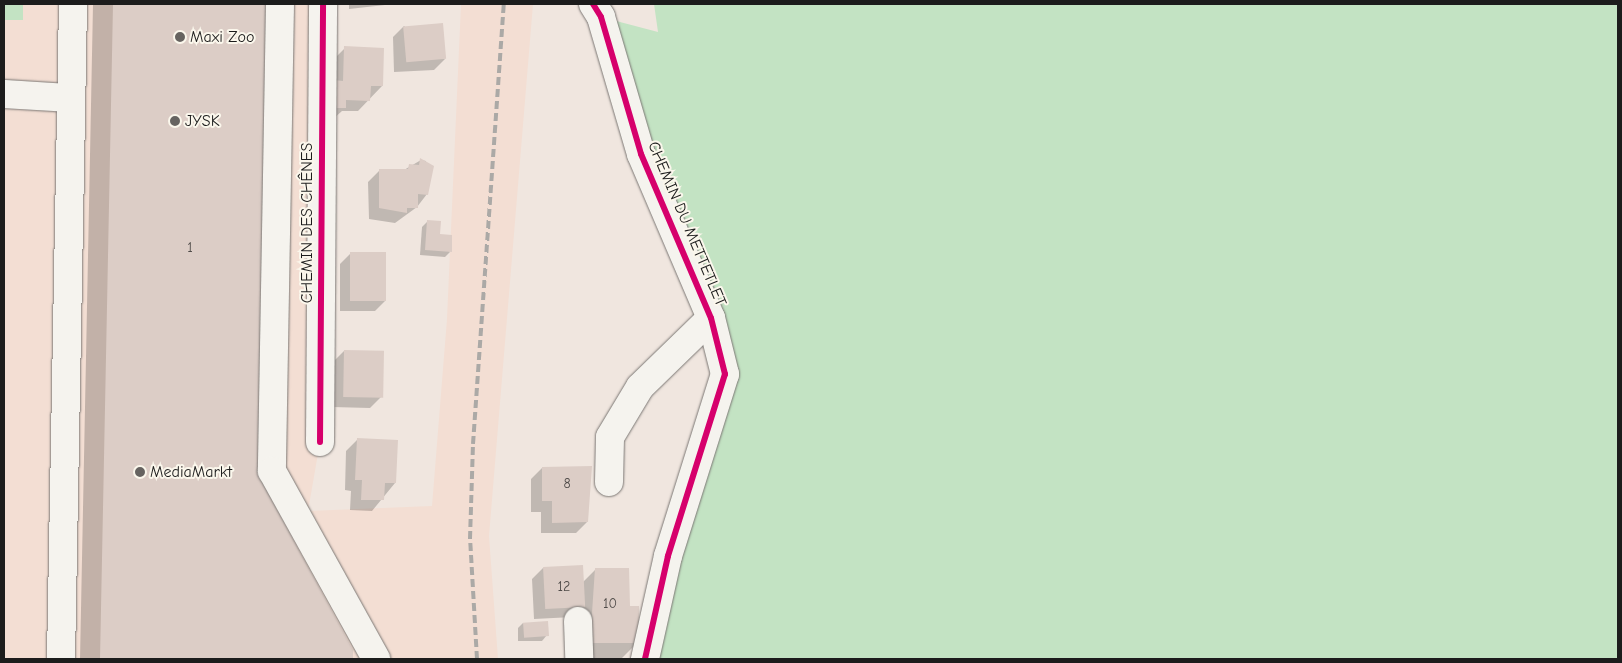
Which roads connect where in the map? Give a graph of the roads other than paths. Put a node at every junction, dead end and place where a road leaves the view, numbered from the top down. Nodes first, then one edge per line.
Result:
1 (73, 4) edge
2 (280, 4) edge
3 (323, 4) edge
4 (593, 4) edge
5 (4, 94) edge
6 (70, 98) junction
7 (712, 318) junction
8 (320, 442) dead end
9 (609, 482) dead end
10 (578, 621) dead end
11 (61, 659) edge
12 (376, 659) edge
13 (579, 659) edge
14 (645, 659) edge

1 - 6 street
2 - 12 street
3 - 8 street, CHEMIN DES CHÊNES
4 - 7 street, CHEMIN DU METTETLET
5 - 6 street
6 - 11 street
7 - 9 street
7 - 14 street, CHEMIN DU METTETLET
10 - 13 street

